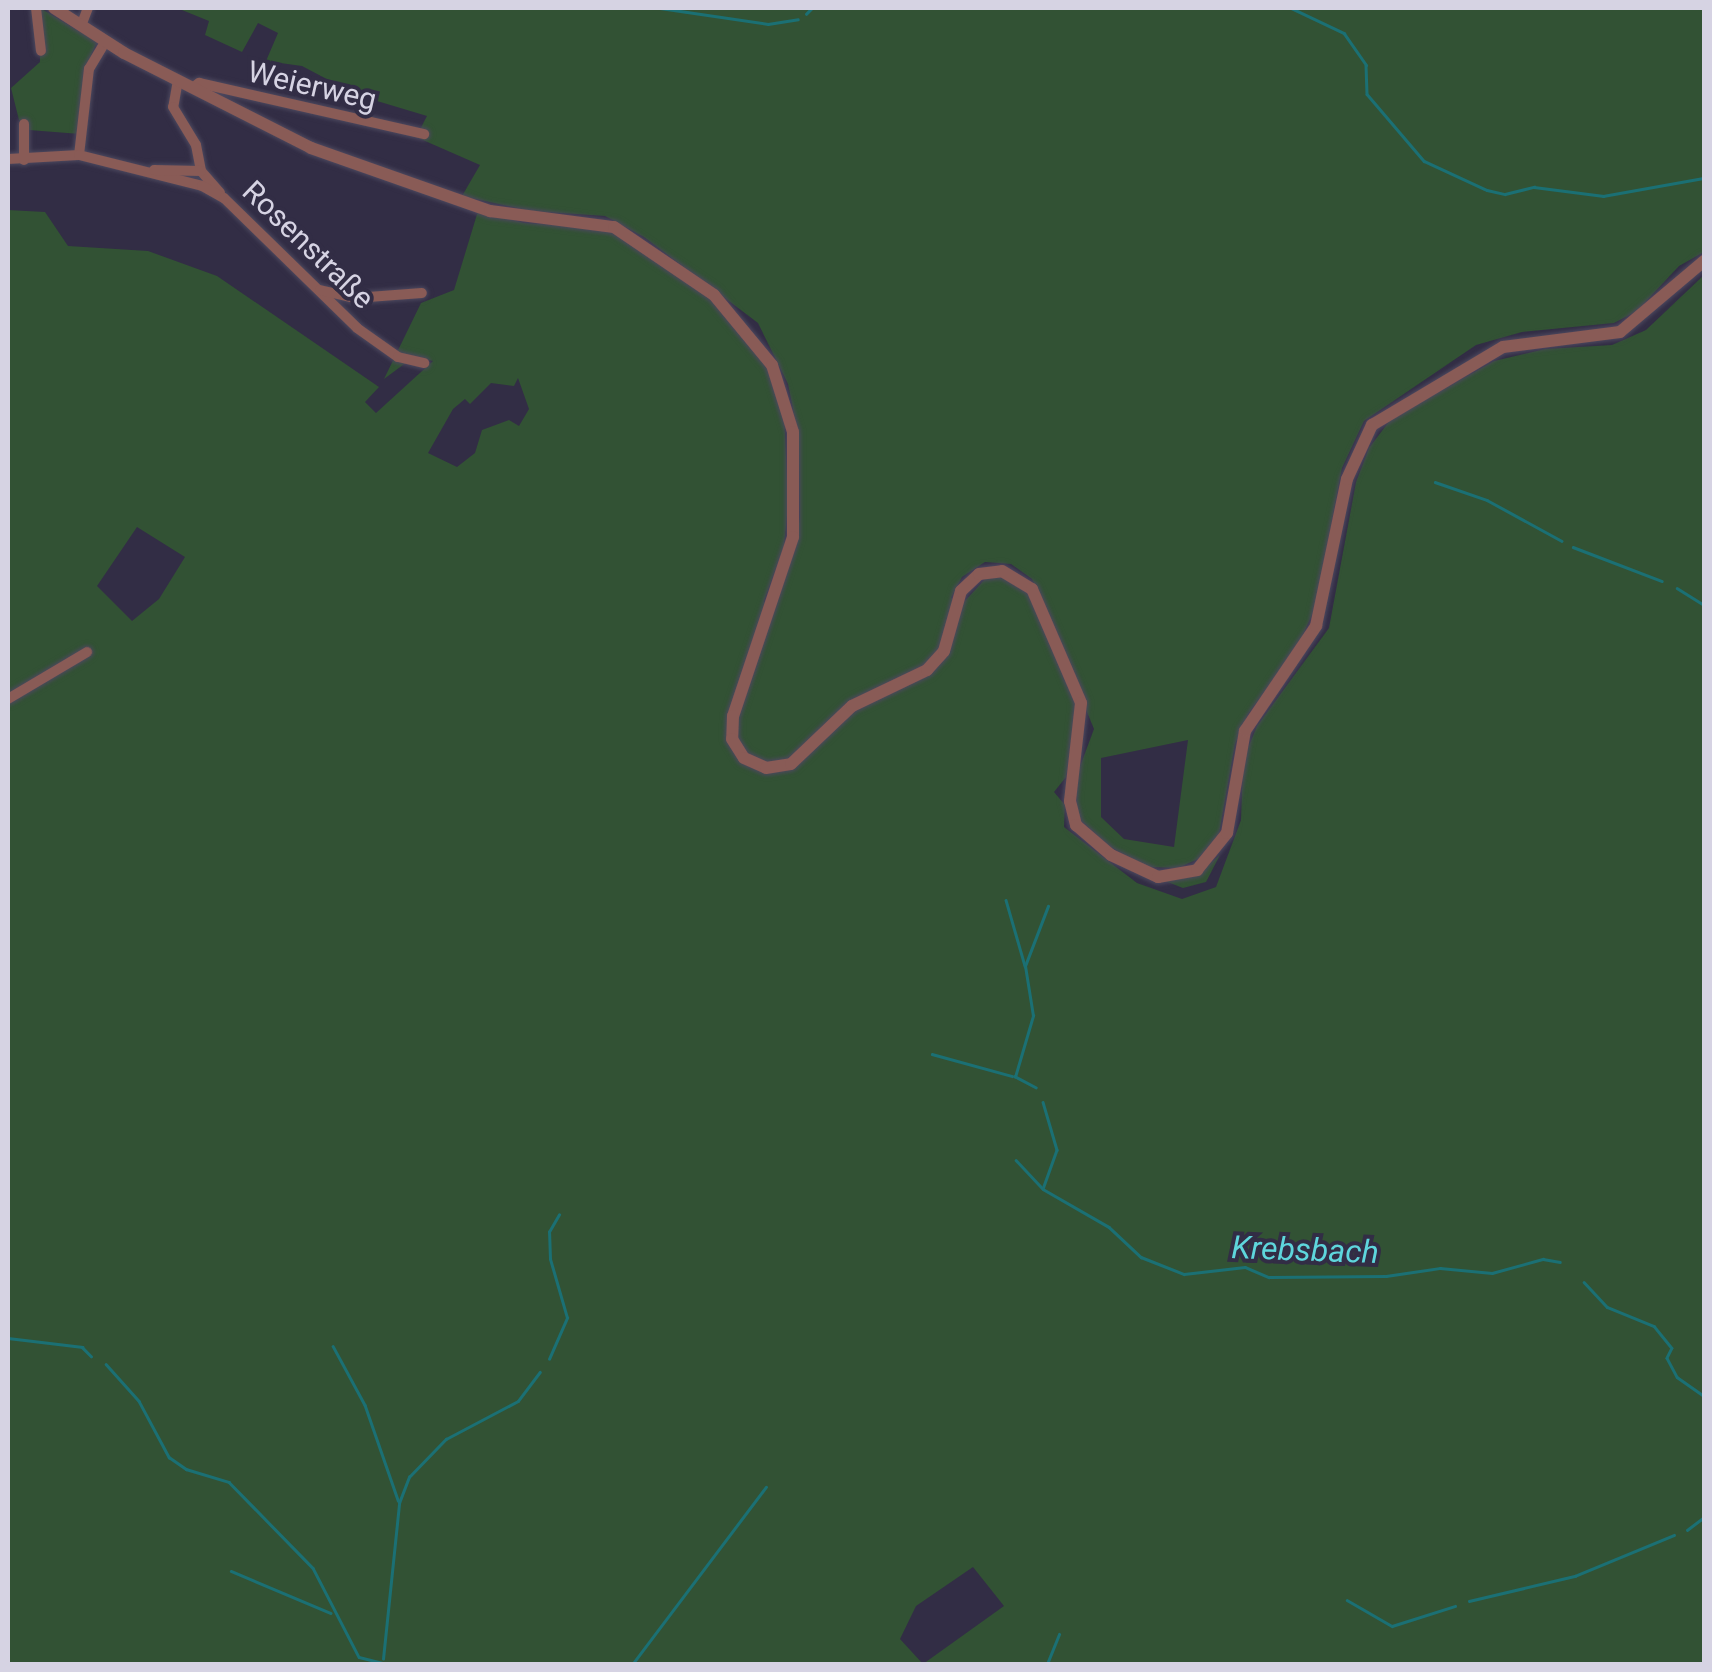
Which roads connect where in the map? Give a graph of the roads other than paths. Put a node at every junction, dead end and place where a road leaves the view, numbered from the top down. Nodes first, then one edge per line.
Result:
1 (36, 8) edge
2 (54, 8) edge
3 (88, 8) edge
4 (81, 26) junction
5 (105, 42) junction
6 (40, 51) dead end
7 (178, 80) junction
8 (192, 88) junction
9 (24, 124) dead end
10 (424, 134) dead end
11 (79, 154) junction
12 (8, 160) edge
13 (24, 160) junction
14 (153, 170) junction
15 (201, 171) junction
16 (224, 198) junction
17 (1704, 260) edge
18 (315, 288) junction
19 (422, 293) dead end
20 (424, 363) dead end
21 (87, 652) dead end
22 (8, 699) edge

1 - 6 street
2 - 4 street
3 - 4 street
4 - 5 street
5 - 7 street
5 - 11 street
7 - 8 street
7 - 15 street
8 - 10 street, Weierweg
8 - 17 street
9 - 13 street
11 - 13 street, Rosenstraße
11 - 14 street, Rosenstraße
12 - 13 street, Rosenstraße
14 - 15 street, Rosenstraße
14 - 16 street, Rosenstraße
15 - 16 street
16 - 18 street, Rosenstraße
18 - 19 street
18 - 20 street, Rosenstraße
21 - 22 street

